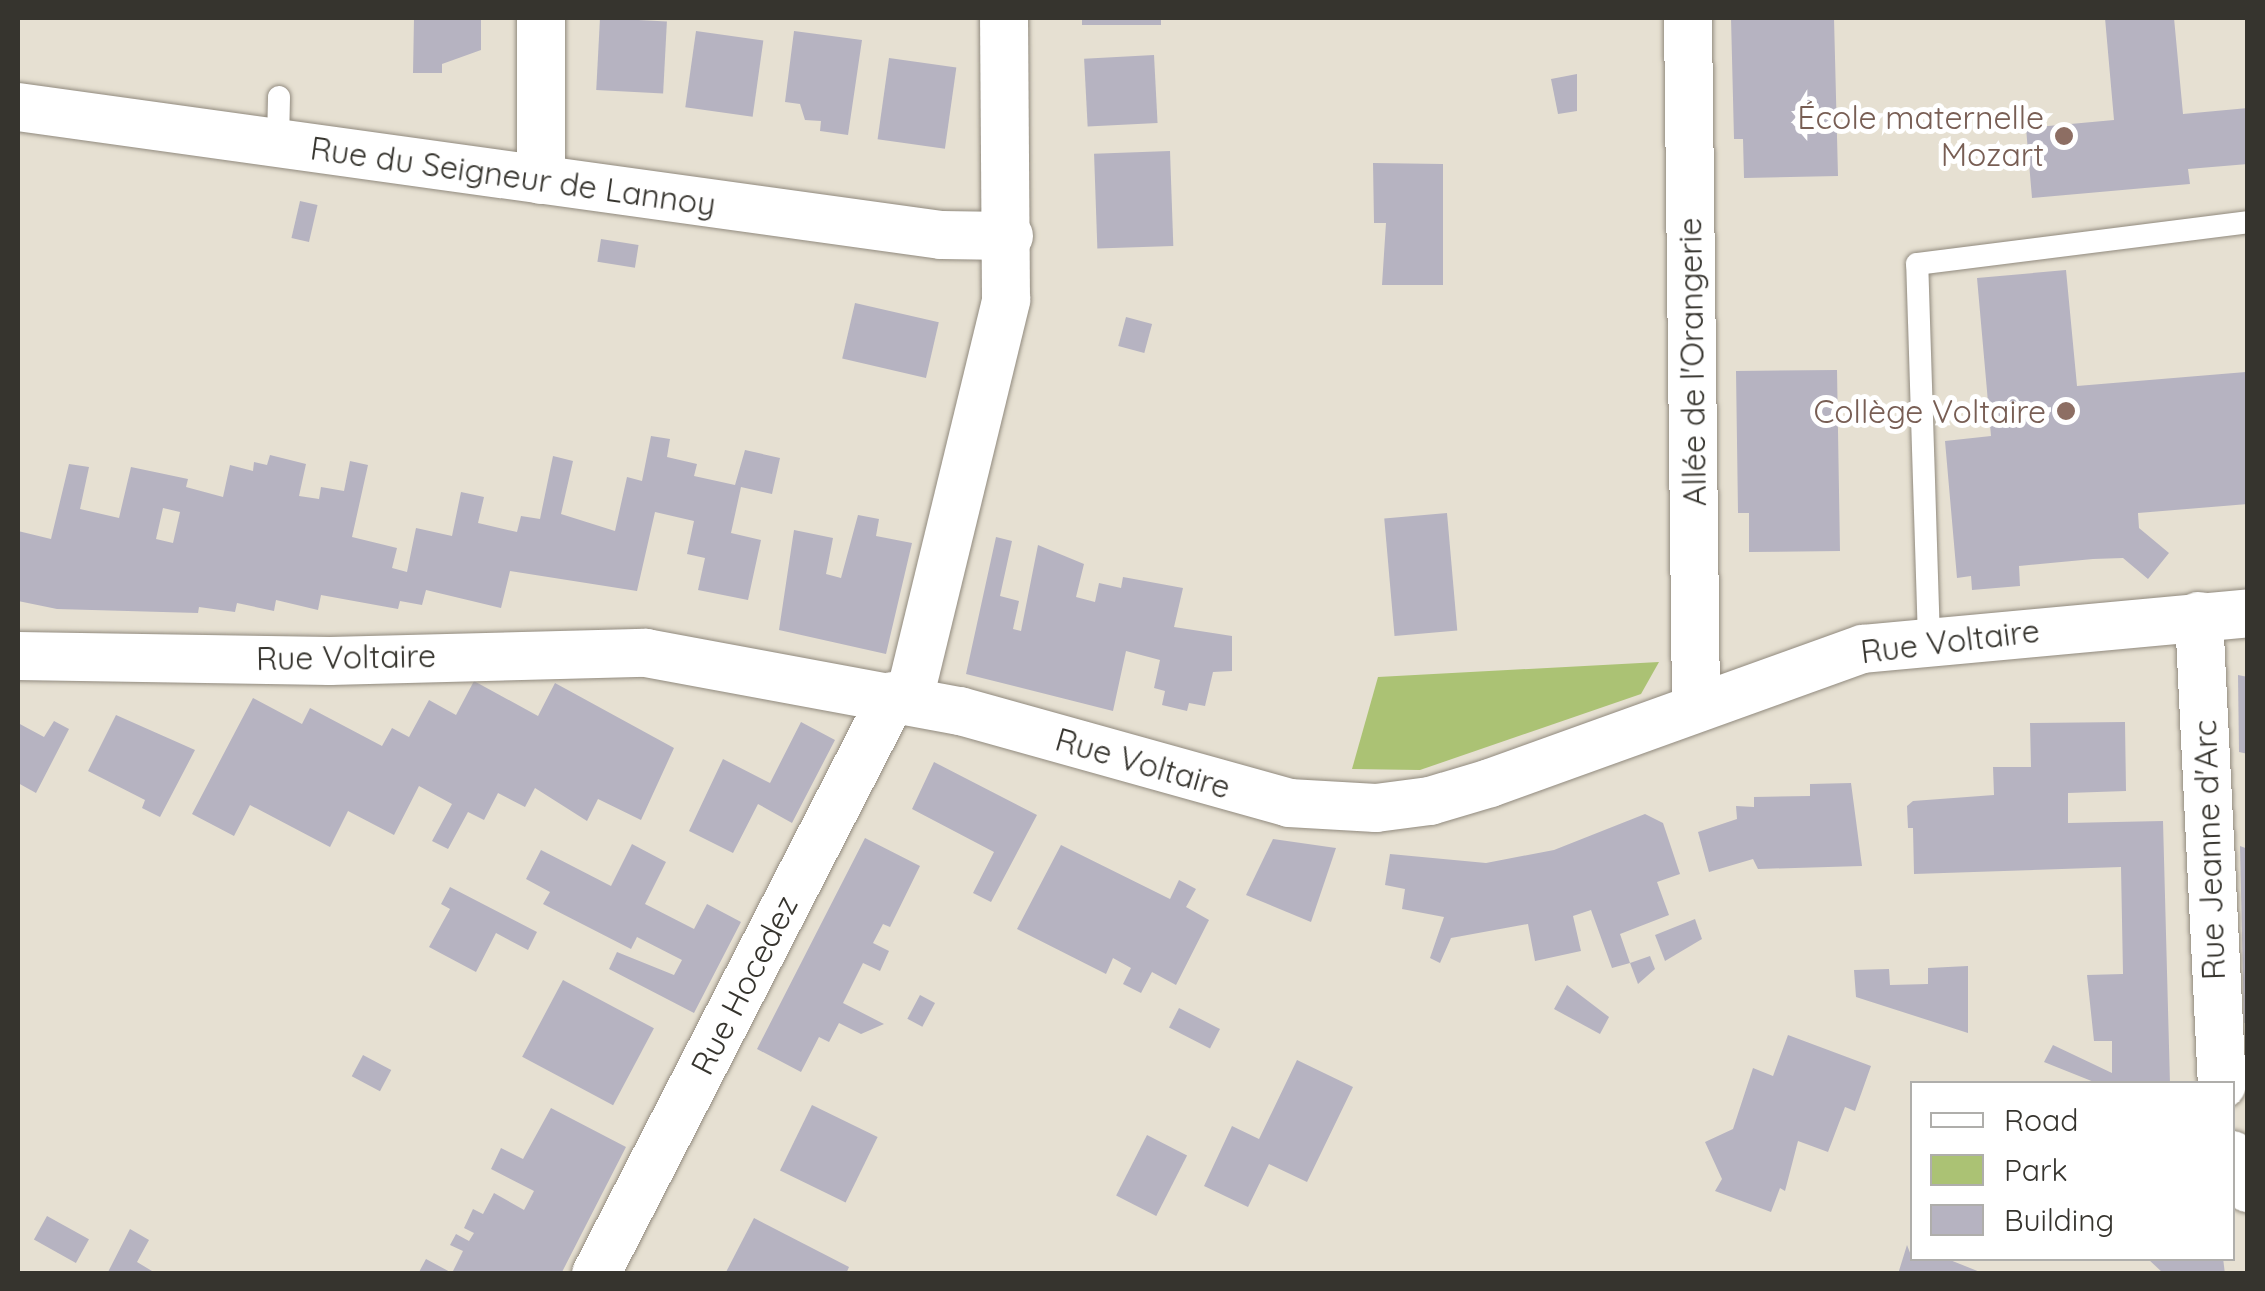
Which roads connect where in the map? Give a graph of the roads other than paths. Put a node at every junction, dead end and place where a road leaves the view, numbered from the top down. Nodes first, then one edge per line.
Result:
1 (541, 18) edge
2 (1004, 18) edge
3 (1688, 18) edge
4 (18, 107) edge
5 (541, 180) junction
6 (2248, 222) edge
7 (1009, 236) junction
8 (2248, 612) edge
9 (2199, 616) junction
10 (1928, 640) junction
11 (18, 656) edge
12 (901, 698) junction
13 (1696, 707) junction
14 (2222, 1081) edge
15 (2235, 1161) edge
16 (2248, 1188) edge
17 (596, 1274) edge

1 - 5 street
2 - 7 street, Rue Hocedez
3 - 13 street, Allée de l'Orangerie
4 - 5 street, Rue du Seigneur de Lannoy
5 - 7 street, Rue du Seigneur de Lannoy
6 - 10 lane
7 - 12 street, Rue Hocedez
8 - 9 street, Rue Voltaire
9 - 10 street, Rue Voltaire
9 - 14 street, Rue Jeanne d'Arc
10 - 13 street, Rue Voltaire
11 - 12 street, Rue Voltaire
12 - 13 street, Rue Voltaire
12 - 17 street, Rue Hocedez
15 - 16 street

